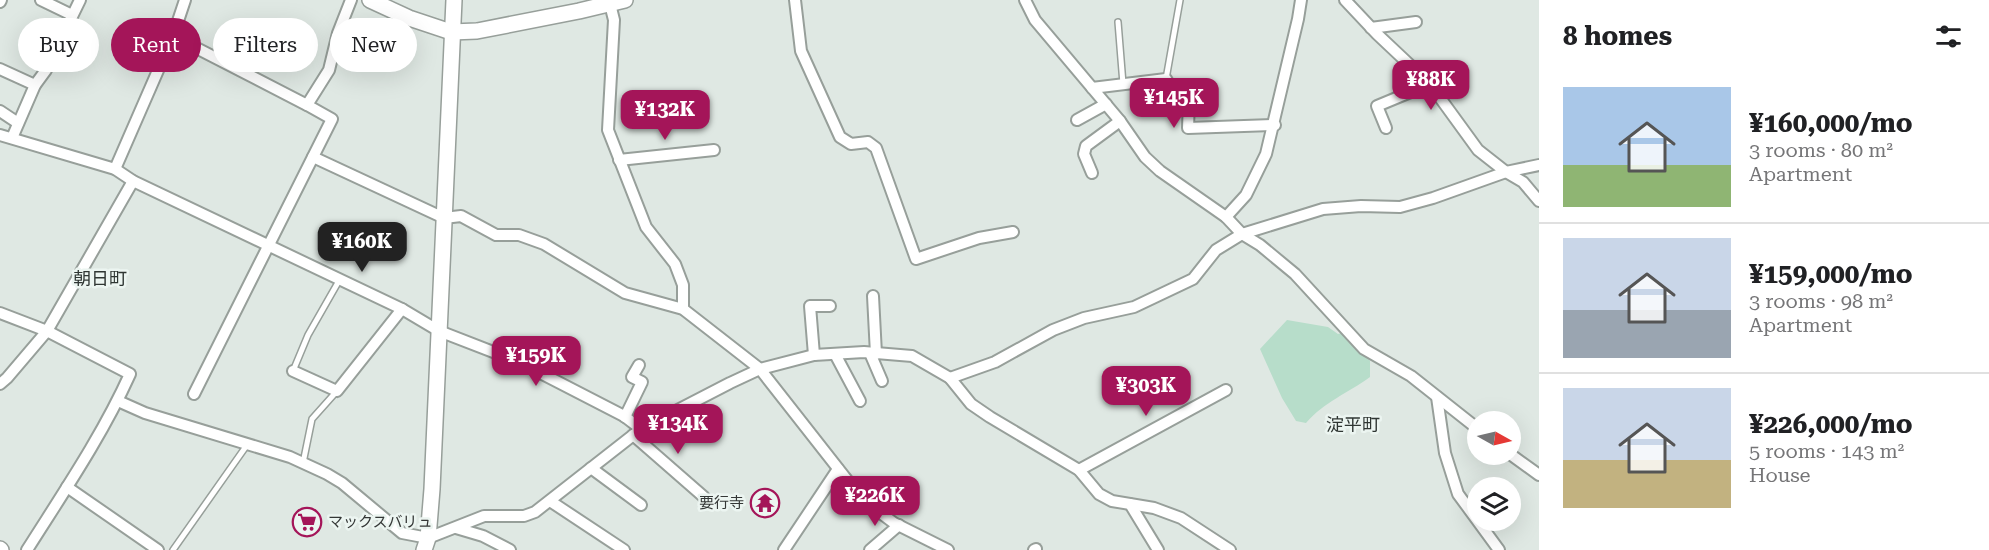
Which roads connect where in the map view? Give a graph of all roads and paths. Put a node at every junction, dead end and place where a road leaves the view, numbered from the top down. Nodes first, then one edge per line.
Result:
1 (41, 0) edge
2 (80, 0) edge
3 (185, 0) edge
4 (351, 0) edge
5 (370, 0) edge
6 (454, 0) edge
7 (795, 0) edge
8 (1025, 0) edge
9 (1180, 0) edge
10 (1300, 0) edge
11 (1345, 0) edge
12 (617, 2) edge
13 (578, 6) edge
14 (72, 15) junction
15 (179, 18) edge
16 (1118, 22) dead end
17 (1416, 22) dead end
18 (1371, 28) junction
19 (451, 32) junction
20 (201, 50) edge
21 (0, 69) edge
22 (157, 72) edge
23 (1166, 79) junction
24 (1127, 83) junction
25 (1430, 84) junction
26 (35, 86) junction
27 (1092, 88) junction
28 (1106, 104) junction
29 (307, 105) junction
30 (1149, 107) dead end
31 (0, 111) edge
32 (1077, 120) dead end
33 (1120, 121) junction
34 (18, 123) junction
35 (1275, 125) junction
36 (1386, 128) dead end
37 (0, 135) edge
38 (12, 138) junction
39 (714, 150) dead end
40 (313, 157) junction
41 (619, 160) junction
42 (1539, 165) edge
43 (115, 169) junction
44 (1506, 172) junction
45 (1092, 173) dead end
46 (133, 181) junction
47 (1539, 201) edge
48 (1226, 217) junction
49 (444, 218) junction
50 (1013, 232) dead end
51 (1242, 234) junction
52 (269, 244) junction
53 (340, 279) junction
54 (873, 296) dead end
55 (830, 306) dead end
56 (402, 309) junction
57 (684, 309) junction
58 (0, 313) edge
59 (47, 331) junction
60 (439, 331) junction
61 (835, 354) junction
62 (873, 354) junction
63 (814, 356) junction
64 (639, 365) dead end
65 (760, 369) junction
66 (293, 370) joint
67 (950, 378) junction
68 (882, 381) dead end
69 (0, 384) edge
70 (1226, 390) dead end
71 (337, 391) junction
72 (194, 394) dead end
73 (1437, 397) junction
74 (118, 401) junction
75 (860, 401) dead end
76 (625, 417) junction
77 (1467, 420) edge
78 (637, 432) junction
79 (248, 443) junction
80 (1521, 462) edge
81 (302, 463) junction
82 (591, 468) junction
83 (838, 469) junction
84 (1079, 470) junction
85 (1539, 475) edge
86 (67, 488) junction
87 (705, 497) dead end
88 (550, 501) junction
89 (1130, 504) junction
90 (641, 505) dead end
91 (899, 525) junction
92 (456, 528) junction
93 (426, 544) edge
94 (27, 550) edge
95 (158, 550) edge
96 (173, 550) edge
97 (510, 550) edge
98 (624, 550) edge
99 (784, 550) edge
100 (870, 550) edge
101 (948, 550) edge
102 (1158, 550) edge
103 (1230, 550) edge
104 (1499, 550) edge

1 - 14 street
2 - 14 street
3 - 15 street
4 - 29 street
5 - 19 street
6 - 19 street
7 - 50 street
8 - 27 street
9 - 23 lane
10 - 35 street
11 - 18 street
12 - 13 street
12 - 41 street
13 - 19 street
14 - 26 street
16 - 24 lane
17 - 18 street
18 - 25 street
19 - 49 street
20 - 29 street
21 - 26 street
22 - 43 street
23 - 24 street
23 - 35 street
24 - 27 street
24 - 30 lane
25 - 36 street
25 - 44 street
26 - 34 street
27 - 28 street
28 - 32 street
28 - 33 street
29 - 40 street
31 - 34 street
33 - 45 street
33 - 48 street
34 - 38 street
35 - 48 street
37 - 38 street
38 - 43 street
39 - 41 street
40 - 49 street
40 - 52 street
41 - 57 street
42 - 44 street
43 - 46 street
44 - 47 street
44 - 51 street
46 - 52 street
46 - 59 street
48 - 51 street
49 - 57 street
49 - 60 street
51 - 67 street
51 - 73 street
52 - 53 street
52 - 72 street
53 - 56 street
53 - 66 lane
54 - 62 street
55 - 63 street
56 - 60 street
56 - 71 street
57 - 65 street
58 - 59 street
59 - 69 street
59 - 74 street
60 - 76 street
60 - 93 street
61 - 62 street
61 - 63 street
61 - 75 street
62 - 67 street
62 - 68 street
63 - 65 street
64 - 76 street
65 - 78 street
65 - 83 street
66 - 71 street
67 - 84 street
70 - 84 street
71 - 81 lane
73 - 77 street
73 - 104 street
74 - 79 street
74 - 86 street
76 - 78 street
78 - 82 street
78 - 87 street
79 - 81 street
79 - 96 lane
80 - 85 street
81 - 93 street
82 - 88 street
82 - 90 street
83 - 91 street
83 - 99 street
84 - 89 street
86 - 94 street
86 - 95 street
88 - 92 street
88 - 98 street
89 - 102 street
89 - 103 street
91 - 100 street
91 - 101 street
92 - 93 street
92 - 97 street

